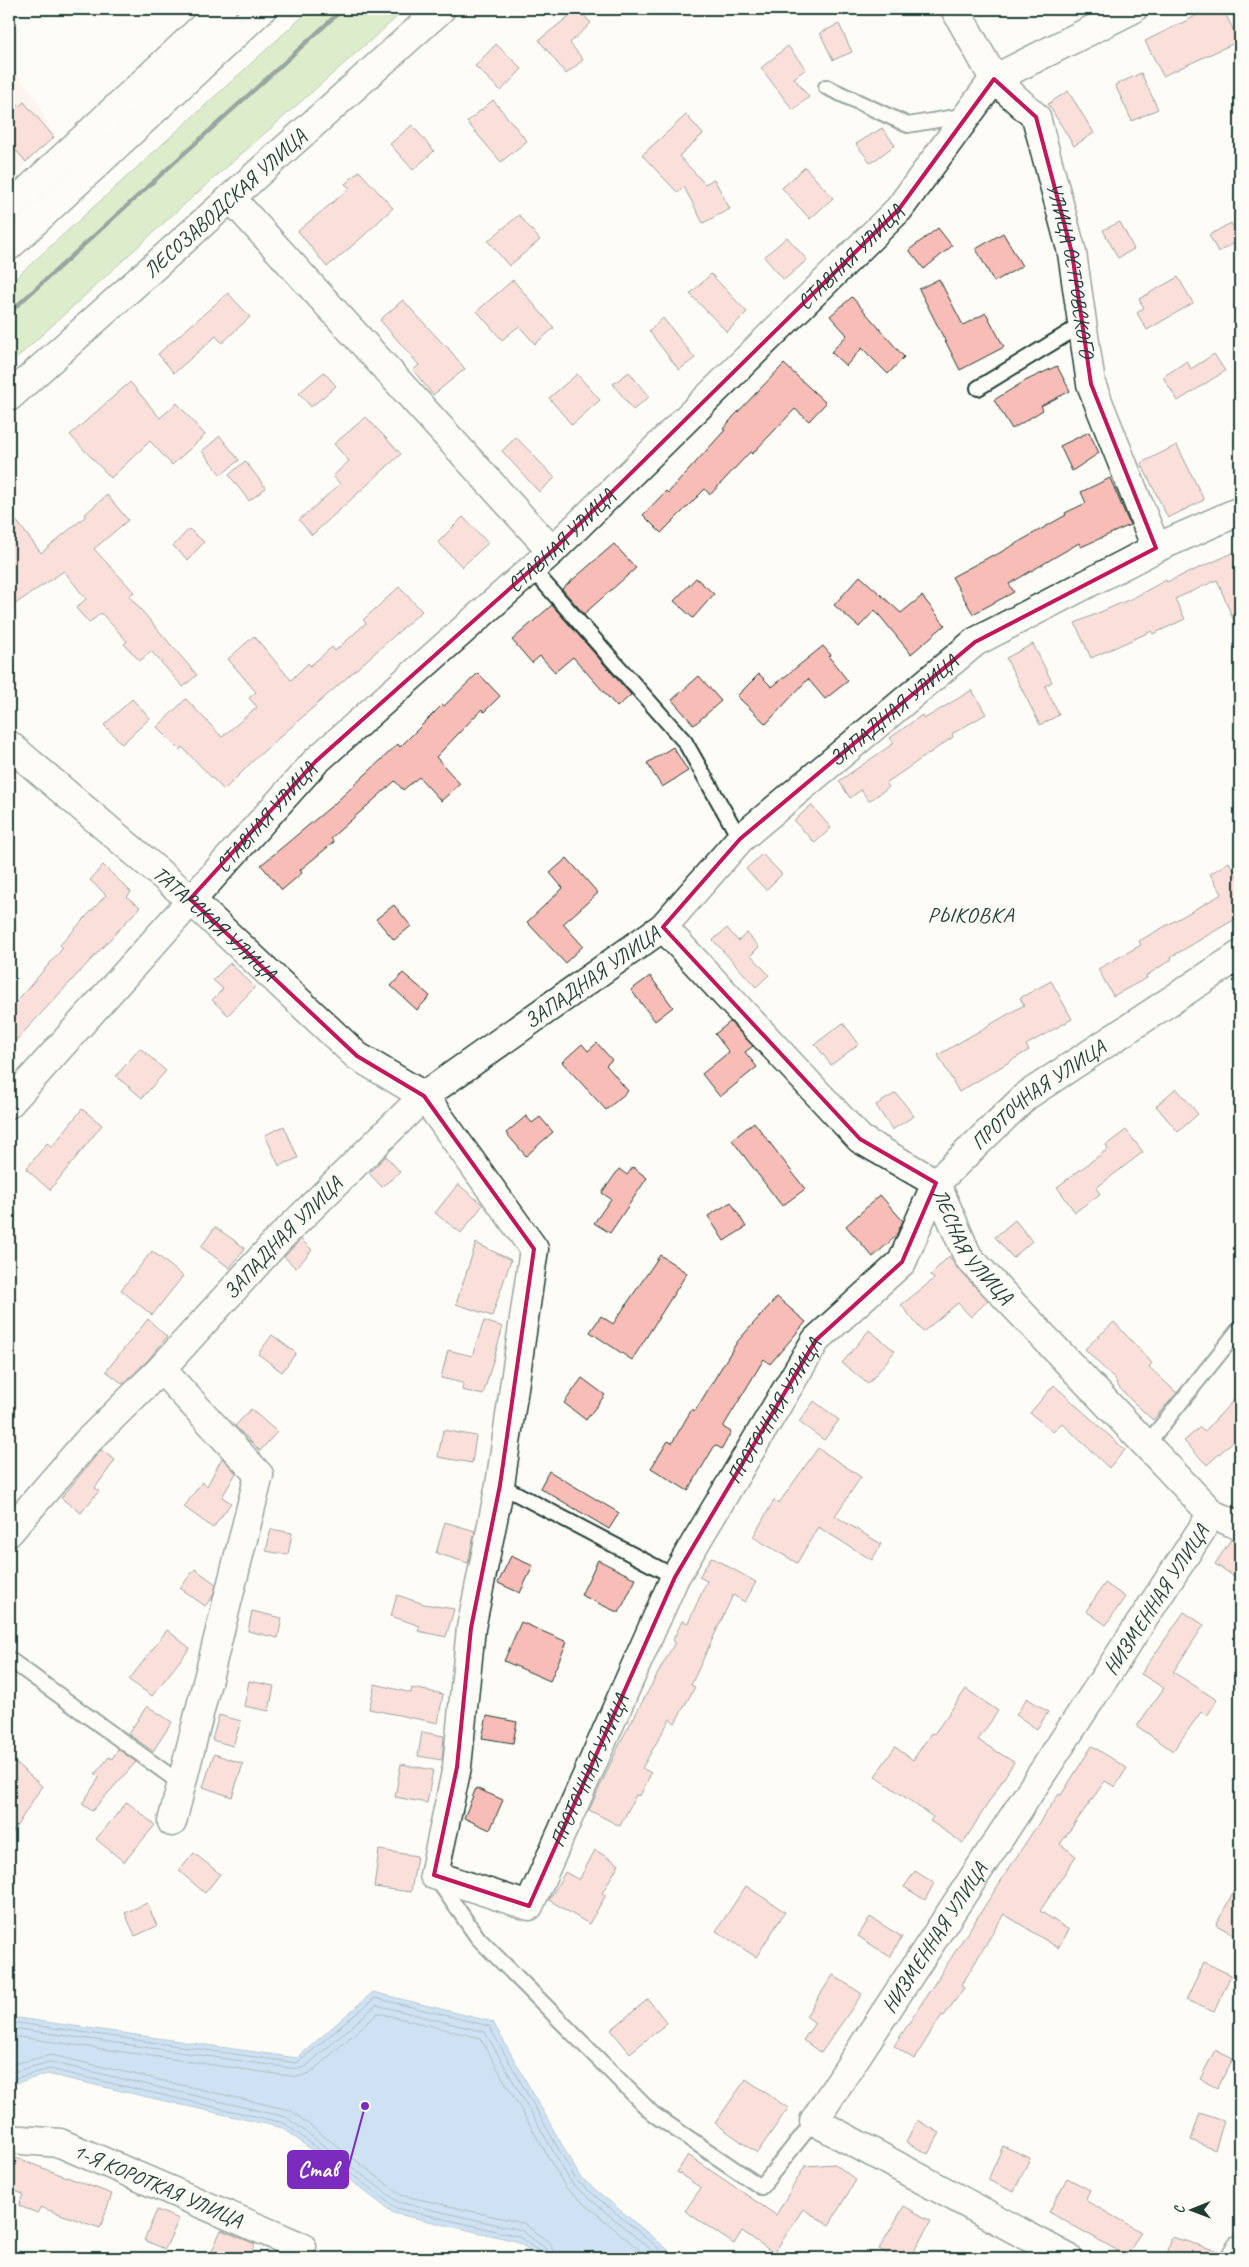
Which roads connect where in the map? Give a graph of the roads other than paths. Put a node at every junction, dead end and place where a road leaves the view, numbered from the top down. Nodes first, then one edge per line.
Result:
1 (222, 9) edge
2 (262, 9) edge
3 (441, 9) edge
4 (955, 9) edge
5 (1133, 9) edge
6 (994, 79) junction
7 (826, 87) dead end
8 (968, 115) junction
9 (231, 198) junction
10 (9, 208) edge
11 (9, 246) edge
12 (1083, 324) junction
13 (978, 388) dead end
14 (9, 397) edge
15 (1240, 511) edge
16 (1156, 548) junction
17 (542, 560) junction
18 (9, 745) edge
19 (740, 839) junction
20 (190, 899) junction
21 (663, 927) junction
22 (1240, 955) edge
23 (424, 1096) junction
24 (9, 1104) edge
25 (936, 1183) junction
26 (1240, 1328) edge
27 (161, 1369) junction
28 (1147, 1444) junction
29 (500, 1485) junction
30 (1212, 1514) junction
31 (13, 1519) edge
32 (1240, 1526) edge
33 (676, 1577) junction
34 (9, 1659) edge
35 (180, 1783) junction
36 (172, 1822) dead end
37 (434, 1875) junction
38 (814, 2121) junction
39 (9, 2139) edge
40 (302, 2247) dead end
41 (1240, 2249) edge
42 (1068, 2258) edge
43 (1235, 2258) edge

1 - 10 street
2 - 11 street
3 - 9 street, ЛЕСОЗАВОДСКАЯ УЛИЦА
4 - 6 street, УЛИЦА ОСТРОВСКОГО
5 - 6 street, СТАВНАЯ УЛИЦА
6 - 8 street, СТАВНАЯ УЛИЦА
6 - 12 street, УЛИЦА ОСТРОВСКОГО
7 - 8 lane
8 - 17 street, СТАВНАЯ УЛИЦА
9 - 14 street, ЛЕСОЗАВОДСКАЯ УЛИЦА
9 - 17 street
12 - 13 lane
12 - 16 street, УЛИЦА ОСТРОВСКОГО
15 - 16 street, ЗАПАДНАЯ УЛИЦА
16 - 19 street, ЗАПАДНАЯ УЛИЦА
17 - 19 lane
17 - 20 street, СТАВНАЯ УЛИЦА
18 - 20 street, ТАТАРСКАЯ УЛИЦА
19 - 21 street, ЗАПАДНАЯ УЛИЦА
20 - 23 street, ТАТАРСКАЯ УЛИЦА
20 - 24 street, СТАВНАЯ УЛИЦА
21 - 23 street, ЗАПАДНАЯ УЛИЦА
21 - 25 street, ЛЕСНАЯ УЛИЦА
22 - 25 street, ПРОТОЧНАЯ УЛИЦА
23 - 27 street, ЗАПАДНАЯ УЛИЦА
23 - 29 street
25 - 28 street, ЛЕСНАЯ УЛИЦА
25 - 33 street, ПРОТОЧНАЯ УЛИЦА
26 - 28 lane
27 - 31 street, ЗАПАДНАЯ УЛИЦА
27 - 35 street
28 - 30 street, ЛЕСНАЯ УЛИЦА
29 - 33 lane
29 - 37 street
30 - 32 street, ЛЕСНАЯ УЛИЦА
30 - 38 street, НИЗМЕННАЯ УЛИЦА
33 - 37 street, ПРОТОЧНАЯ УЛИЦА
34 - 35 lane
35 - 36 street
37 - 38 lane
38 - 42 street
39 - 40 street, 1-Я КОРОТКАЯ УЛИЦА
41 - 43 street

